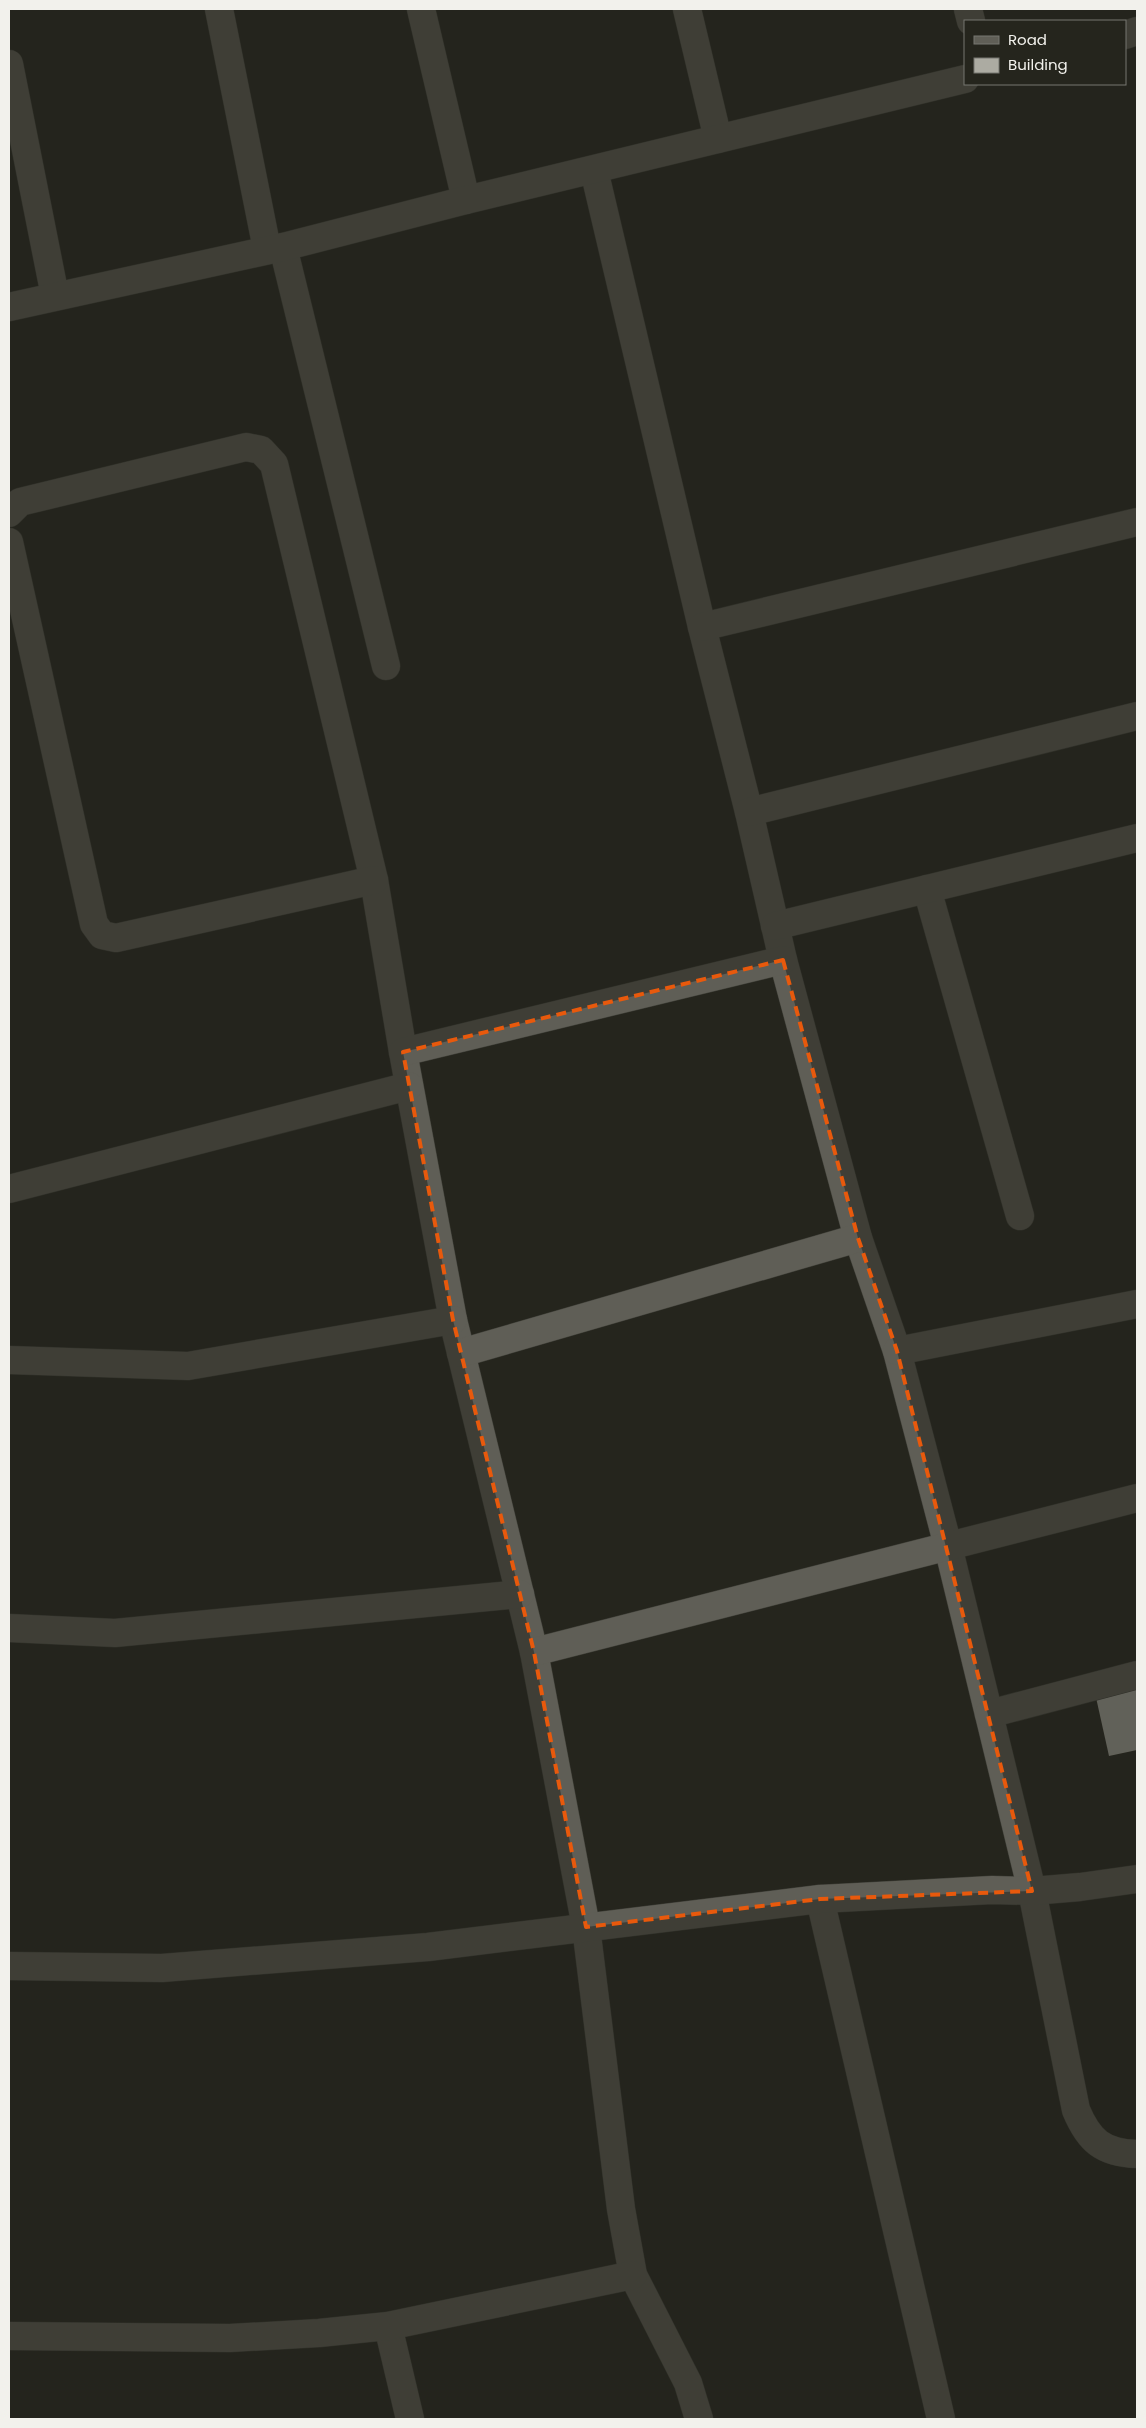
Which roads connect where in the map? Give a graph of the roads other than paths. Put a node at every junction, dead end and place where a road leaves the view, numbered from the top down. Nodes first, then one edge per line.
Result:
1 (219, 9) edge
2 (421, 9) edge
3 (687, 9) edge
4 (9, 64) edge
5 (964, 79) edge
6 (718, 139) junction
7 (594, 170) junction
8 (466, 200) junction
9 (275, 248) junction
10 (55, 296) junction
11 (9, 307) edge
12 (9, 513) edge
13 (1137, 522) edge
14 (9, 542) edge
15 (702, 627) junction
16 (386, 666) dead end
17 (1137, 716) edge
18 (749, 812) junction
19 (1137, 838) edge
20 (374, 880) junction
21 (927, 889) junction
22 (775, 926) junction
23 (783, 960) junction
24 (402, 1052) junction
25 (409, 1086) junction
26 (9, 1189) edge
27 (1020, 1216) dead end
28 (858, 1238) junction
29 (1137, 1304) edge
30 (453, 1320) junction
31 (897, 1351) junction
32 (461, 1353) junction
33 (9, 1360) edge
34 (1137, 1498) edge
35 (948, 1546) junction
36 (520, 1594) junction
37 (9, 1628) edge
38 (534, 1652) junction
39 (1137, 1675) edge
40 (989, 1714) junction
41 (1137, 1879) edge
42 (1032, 1891) junction
43 (820, 1899) junction
44 (586, 1927) junction
45 (9, 1966) edge
46 (1137, 2154) edge
47 (634, 2275) junction
48 (388, 2326) junction
49 (9, 2336) edge
50 (410, 2419) edge
51 (700, 2419) edge
52 (941, 2419) edge

1 - 9 street
2 - 8 street
3 - 6 street
4 - 10 street
5 - 6 street
6 - 7 street
7 - 8 street
7 - 15 street
8 - 9 street
9 - 10 street
9 - 16 street
10 - 11 street
12 - 20 street
13 - 15 street
14 - 20 street
15 - 18 street
17 - 18 street
18 - 22 street
19 - 21 street
20 - 24 street
21 - 22 street
21 - 27 street
22 - 23 street
23 - 24 street
23 - 28 street
24 - 25 street
25 - 26 street
25 - 30 street
28 - 31 street
28 - 32 street
29 - 31 street
30 - 32 street
30 - 33 street
31 - 35 street
32 - 36 street
34 - 35 street
35 - 38 street
35 - 40 street
36 - 37 street
36 - 38 street
38 - 44 street
39 - 40 street
40 - 42 street
41 - 42 street
42 - 43 street
42 - 46 street
43 - 44 street
43 - 52 street
44 - 45 street
44 - 47 street
47 - 48 street
47 - 51 street
48 - 49 street
48 - 50 street

